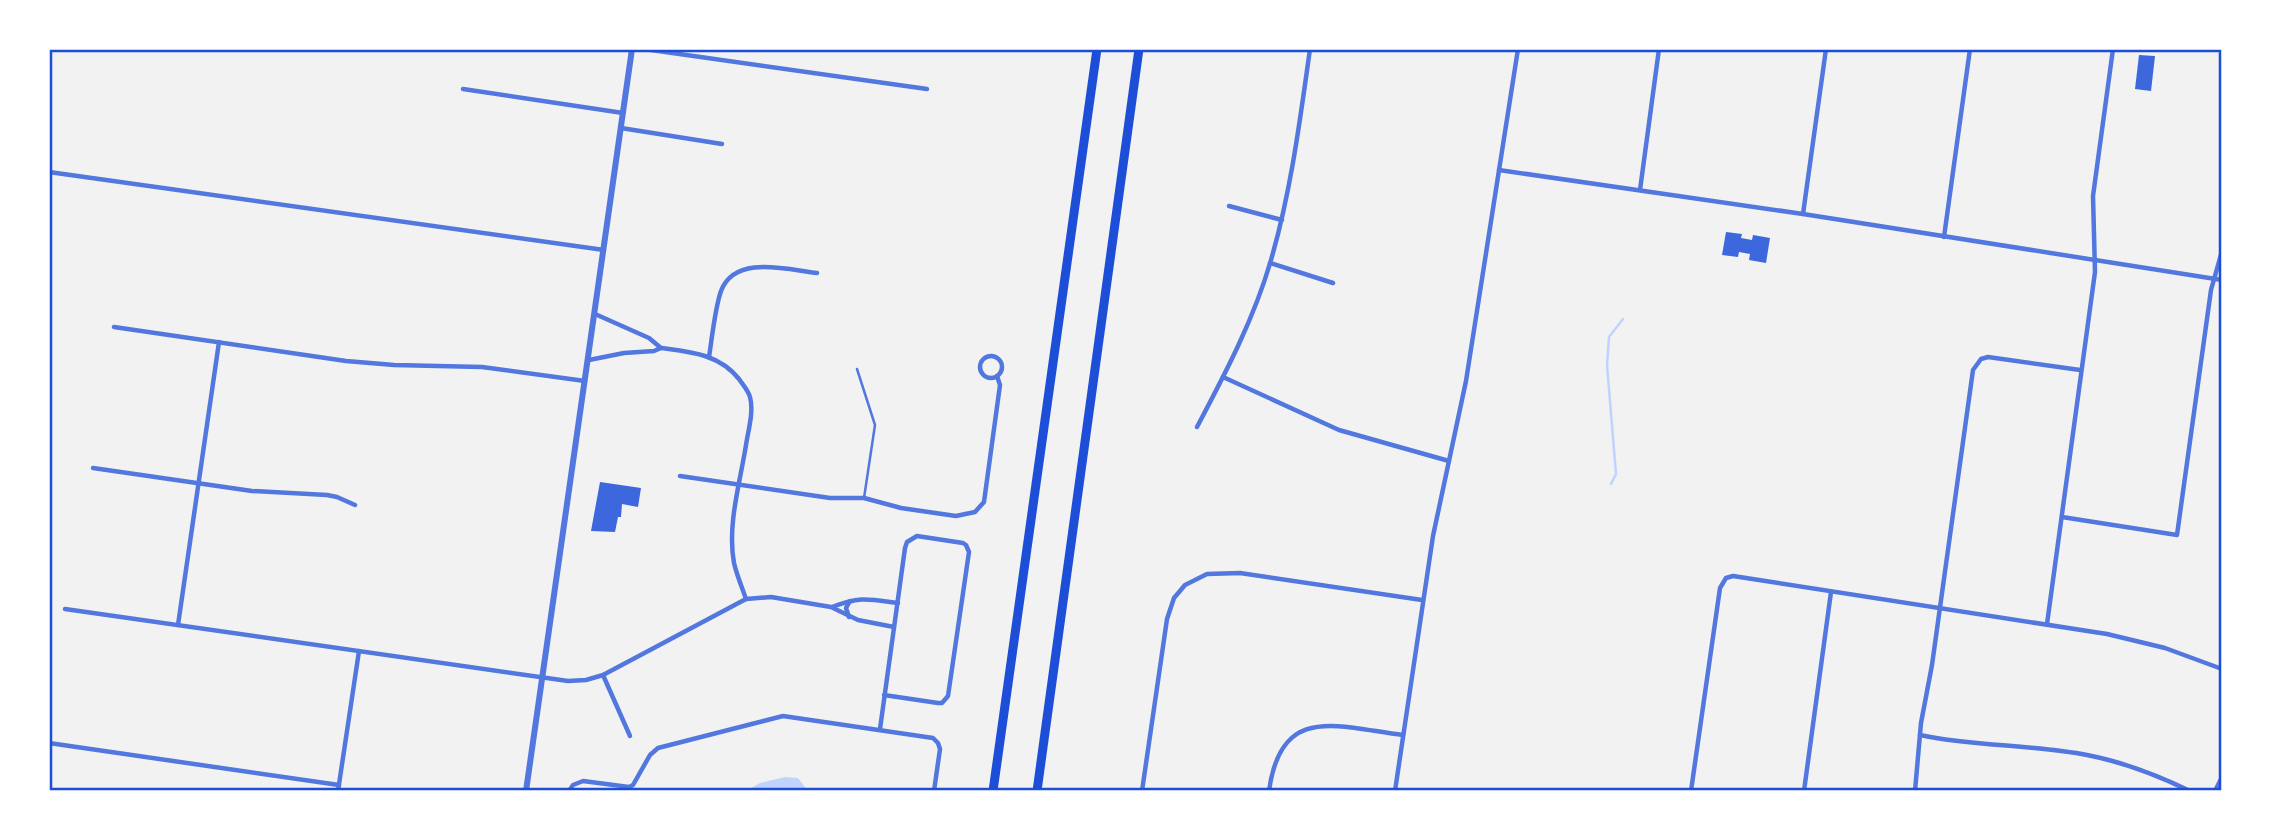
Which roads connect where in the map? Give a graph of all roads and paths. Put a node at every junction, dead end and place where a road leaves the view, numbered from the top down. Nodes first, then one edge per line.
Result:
1 (632, 49) edge
2 (645, 49) edge
3 (1097, 49) edge
4 (1139, 49) edge
5 (1310, 49) edge
6 (1518, 49) edge
7 (1659, 49) edge
8 (1826, 49) edge
9 (1970, 49) edge
10 (2113, 49) edge
11 (463, 89) dead end
12 (927, 89) dead end
13 (623, 113) junction
14 (621, 128) junction
15 (722, 144) dead end
16 (1499, 170) junction
17 (49, 172) edge
18 (1640, 190) junction
19 (1229, 206) dead end
20 (1804, 214) junction
21 (1282, 220) junction
22 (1944, 237) junction
23 (604, 250) junction
24 (2222, 251) edge
25 (2095, 260) junction
26 (1270, 263) junction
27 (817, 273) dead end
28 (2214, 279) junction
29 (2222, 280) edge
30 (1333, 283) dead end
31 (595, 314) junction
32 (114, 327) dead end
33 (219, 342) junction
34 (661, 348) junction
35 (709, 357) junction
36 (589, 360) junction
37 (857, 369) dead end
38 (2080, 370) junction
39 (998, 376) junction
40 (1223, 377) junction
41 (585, 381) junction
42 (1197, 427) dead end
43 (1449, 461) junction
44 (93, 468) dead end
45 (680, 476) dead end
46 (199, 484) junction
47 (740, 484) junction
48 (864, 498) junction
49 (355, 505) dead end
50 (2062, 517) junction
51 (1830, 592) junction
52 (746, 599) junction
53 (853, 599) junction
54 (1422, 600) junction
55 (898, 603) junction
56 (831, 607) junction
57 (65, 609) dead end
58 (1940, 609) junction
59 (850, 618) junction
60 (178, 625) junction
61 (2047, 625) junction
62 (894, 626) junction
63 (359, 651) junction
64 (2222, 669) edge
65 (603, 676) junction
66 (541, 677) junction
67 (884, 695) junction
68 (880, 729) junction
69 (1403, 735) junction
70 (1920, 735) junction
71 (630, 736) dead end
72 (49, 743) edge
73 (2222, 777) edge
74 (338, 788) edge
75 (526, 791) edge
76 (569, 791) edge
77 (934, 791) edge
78 (993, 791) edge
79 (1037, 791) edge
80 (1142, 791) edge
81 (1269, 791) edge
82 (1395, 791) edge
83 (1691, 791) edge
84 (1804, 791) edge
85 (1914, 791) edge
86 (2190, 791) edge
87 (2215, 791) edge

1 - 13 street
2 - 12 street
3 - 78 highway
4 - 79 highway
5 - 21 street
6 - 16 street
7 - 18 street
8 - 20 street
9 - 22 street
10 - 25 street
11 - 13 street
13 - 14 street
14 - 15 street
14 - 23 street
16 - 18 street
16 - 43 street
17 - 23 street
18 - 20 street
19 - 21 street
20 - 22 street
21 - 26 street
22 - 25 street
23 - 31 street
24 - 28 street
25 - 28 street
25 - 38 street
26 - 30 street
26 - 40 street
27 - 35 street
28 - 29 street
28 - 50 street
31 - 34 street
31 - 36 street
32 - 33 street
33 - 41 street
33 - 46 street
34 - 35 street
34 - 36 street
35 - 47 street
36 - 41 street
37 - 48 lane
38 - 50 street
38 - 58 street
39 - 39 street
39 - 48 street
40 - 42 street
40 - 43 street
41 - 66 street
43 - 54 street
44 - 46 street
45 - 47 street
46 - 49 street
46 - 60 street
47 - 48 street
47 - 52 street
50 - 61 street
51 - 58 street
51 - 83 street
51 - 84 street
52 - 56 street
52 - 65 street
53 - 55 street
53 - 56 street
53 - 59 street
54 - 69 street
54 - 80 street
55 - 62 street
55 - 67 street
56 - 59 street
57 - 60 street
58 - 61 street
58 - 70 street
59 - 62 street
60 - 63 street
61 - 64 street
62 - 67 street
63 - 66 street
63 - 74 street
65 - 66 street
65 - 71 street
66 - 75 street
67 - 68 street
68 - 76 street
68 - 77 street
69 - 81 street
69 - 82 street
70 - 85 street
70 - 86 street
72 - 74 street
73 - 87 street

